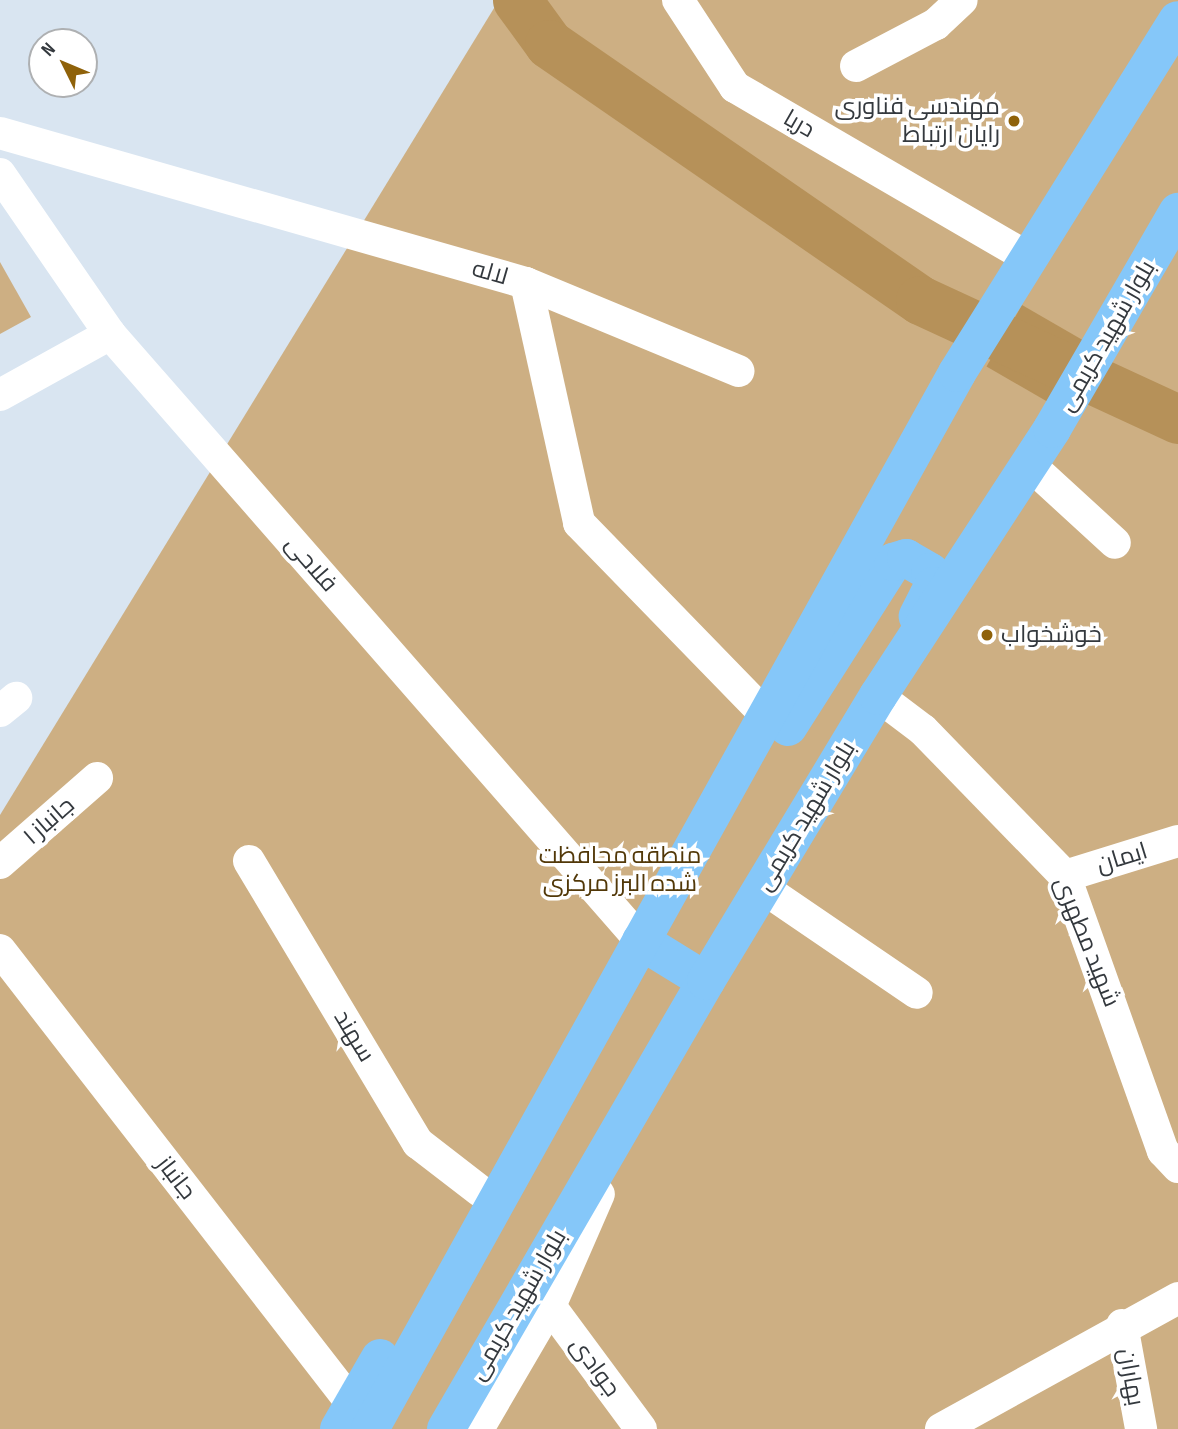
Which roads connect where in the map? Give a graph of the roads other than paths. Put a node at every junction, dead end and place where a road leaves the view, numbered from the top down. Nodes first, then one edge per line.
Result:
1 (678, 0) edge
2 (962, 0) edge
3 (1178, 20) edge
4 (856, 66) dead end
5 (0, 132) edge
6 (0, 174) edge
7 (1178, 212) edge
8 (1025, 256) junction
9 (526, 283) junction
10 (110, 334) junction
11 (738, 371) dead end
12 (0, 395) edge
13 (1030, 465) junction
14 (1115, 543) dead end
15 (878, 696) junction
16 (766, 715) junction
17 (97, 778) dead end
18 (722, 802) junction
19 (1178, 841) edge
20 (249, 861) dead end
21 (0, 863) edge
22 (1065, 876) junction
23 (763, 888) junction
24 (641, 941) junction
25 (0, 950) edge
26 (706, 981) junction
27 (917, 993) dead end
28 (585, 1051) junction
29 (647, 1083) junction
30 (1178, 1167) edge
31 (480, 1191) junction
32 (1178, 1298) edge
33 (550, 1306) junction
34 (1122, 1325) junction
35 (354, 1421) edge
36 (446, 1429) edge
37 (478, 1429) edge
38 (640, 1429) edge
39 (941, 1429) edge
40 (1141, 1429) edge

1 - 8 street, دریا
2 - 4 street
3 - 8 main road
5 - 9 street, لاله
6 - 10 street, فلاحی
7 - 13 main road, بلوار شهید کریمی
8 - 16 main road
9 - 11 street
9 - 16 street, لاله
10 - 12 street
10 - 24 street, فلاحی
13 - 14 street
13 - 15 main road, بلوار شهید کریمی
15 - 18 main road
15 - 22 street, شهید مطهری
15 - 23 main road, بلوار شهید کریمی
16 - 18 main road
17 - 21 street, جانباز ۱
18 - 24 main road
19 - 22 street, ایمان
20 - 31 street, سهند
22 - 30 street, شهید مطهری
23 - 26 main road, بلوار شهید کریمی
23 - 27 street
24 - 26 main road
24 - 28 main road
25 - 35 street, جانباز
26 - 29 main road, بلوار شهید کریمی
28 - 31 main road
28 - 35 main road
29 - 33 street
29 - 36 main road, بلوار شهید کریمی
31 - 35 main road
32 - 34 street
33 - 37 street
33 - 38 street, جوادی
34 - 39 street
34 - 40 street, بهاران

